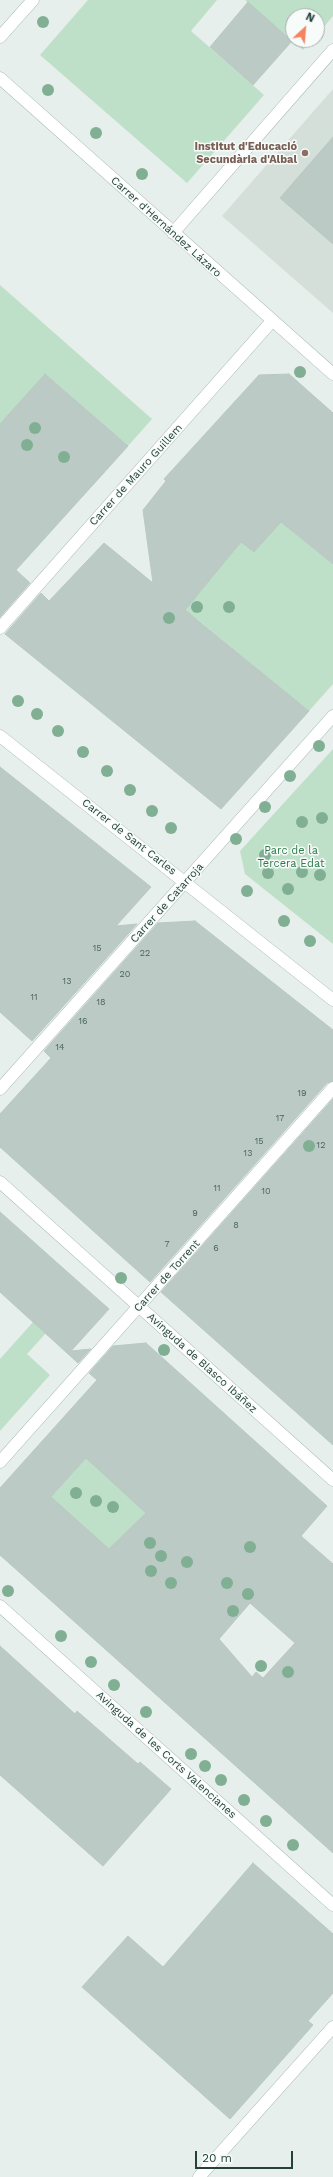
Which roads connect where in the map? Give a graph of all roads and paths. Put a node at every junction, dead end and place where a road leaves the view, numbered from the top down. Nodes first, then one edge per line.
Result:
1 (33, 0) edge
2 (0, 37) edge
3 (333, 50) edge
4 (0, 78) edge
5 (173, 233) junction
6 (272, 321) junction
7 (333, 374) edge
8 (0, 628) edge
9 (333, 716) edge
10 (0, 736) edge
11 (186, 882) junction
12 (333, 1000) edge
13 (333, 1088) edge
14 (0, 1089) edge
15 (0, 1182) edge
16 (140, 1307) junction
17 (0, 1462) edge
18 (333, 1480) edge
19 (0, 1606) edge
20 (333, 1905) edge
21 (333, 2027) edge
22 (199, 2177) edge

1 - 2 street
3 - 5 street
4 - 5 street, Carrer d'Hernández Lázaro
5 - 6 street, Carrer d'Hernández Lázaro
6 - 7 street, Carrer d'Hernández Lázaro
6 - 8 street, Carrer de Mauro Guillem
9 - 11 street, Carrer de Catarroja
10 - 11 street, Carrer de Sant Carles
11 - 12 street, Carrer de Sant Carles
11 - 14 street, Carrer de Catarroja
13 - 16 street, Carrer de Torrent
15 - 16 street, Avinguda de Blasco Ibáñez
16 - 17 street, Carrer de Torrent
16 - 18 street, Avinguda de Blasco Ibáñez
19 - 20 street, Avinguda de les Corts Valencianes
21 - 22 street

